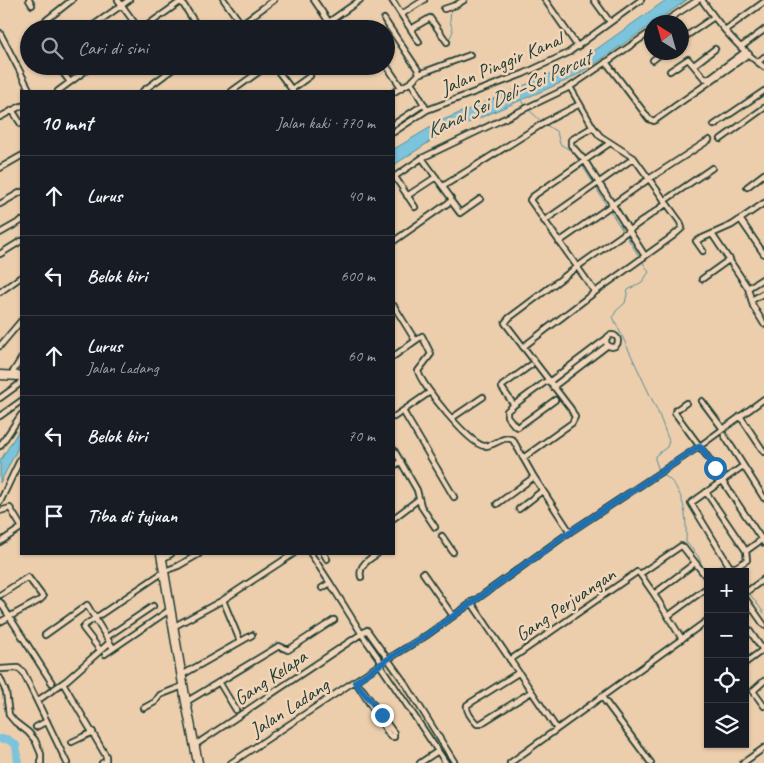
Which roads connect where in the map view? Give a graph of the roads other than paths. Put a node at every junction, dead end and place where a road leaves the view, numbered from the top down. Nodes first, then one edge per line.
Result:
1 (72, 0) edge
2 (118, 0) edge
3 (129, 0) edge
4 (224, 0) edge
5 (274, 0) edge
6 (314, 0) edge
7 (360, 0) edge
8 (392, 0) edge
9 (424, 0) edge
10 (464, 0) edge
11 (544, 0) edge
12 (594, 0) edge
13 (641, 0) edge
14 (700, 0) edge
15 (764, 2) edge
16 (121, 5) junction
17 (444, 9) dead end
18 (402, 14) junction
19 (675, 15) edge
20 (714, 17) junction
21 (46, 20) edge
22 (100, 20) edge
23 (133, 20) edge
24 (153, 20) edge
25 (194, 20) edge
26 (239, 20) edge
27 (245, 20) edge
28 (327, 20) edge
29 (331, 20) edge
30 (610, 22) junction
31 (411, 29) junction
32 (725, 30) junction
33 (764, 30) edge
34 (0, 33) edge
35 (689, 35) edge
36 (395, 36) edge
37 (644, 36) edge
38 (420, 42) dead end
39 (447, 42) dead end
40 (578, 47) junction
41 (741, 47) junction
42 (715, 49) dead end
43 (747, 53) junction
44 (470, 55) dead end
45 (764, 57) edge
46 (606, 62) junction
47 (758, 62) junction
48 (694, 65) junction
49 (764, 67) edge
50 (670, 71) dead end
51 (20, 72) edge
52 (420, 74) junction
53 (22, 75) edge
54 (65, 75) edge
55 (80, 75) edge
56 (164, 75) edge
57 (254, 75) edge
58 (281, 75) edge
59 (393, 75) edge
60 (310, 76) dead end
61 (70, 82) junction
62 (411, 82) junction
63 (570, 86) junction
64 (401, 87) junction
65 (29, 90) edge
66 (59, 90) edge
67 (144, 90) edge
68 (233, 90) edge
69 (292, 90) edge
70 (764, 90) edge
71 (395, 91) edge
72 (424, 104) junction
73 (580, 104) junction
74 (20, 106) edge
75 (764, 108) edge
76 (12, 110) junction
77 (427, 110) junction
78 (0, 117) edge
79 (20, 122) edge
80 (395, 123) edge
81 (714, 125) dead end
82 (593, 127) junction
83 (395, 131) edge
84 (721, 139) dead end
85 (709, 140) dead end
86 (610, 143) junction
87 (20, 157) edge
88 (422, 158) junction
89 (634, 158) junction
90 (584, 162) junction
91 (0, 168) edge
92 (712, 168) dead end
93 (764, 174) edge
94 (395, 176) edge
95 (436, 177) junction
96 (395, 178) edge
97 (649, 179) junction
98 (446, 185) dead end
99 (595, 185) junction
100 (747, 187) dead end
101 (20, 193) edge
102 (407, 196) junction
103 (480, 199) dead end
104 (451, 201) junction
105 (665, 202) junction
106 (764, 203) edge
107 (0, 204) edge
108 (415, 207) dead end
109 (609, 207) junction
110 (740, 219) junction
111 (544, 221) junction
112 (20, 222) edge
113 (628, 232) junction
114 (0, 233) edge
115 (712, 234) junction
116 (395, 240) edge
117 (20, 242) edge
118 (559, 242) junction
119 (703, 251) dead end
120 (0, 254) edge
121 (764, 254) edge
122 (645, 256) junction
123 (730, 260) junction
124 (577, 267) junction
125 (20, 278) edge
126 (764, 278) edge
127 (702, 279) dead end
128 (748, 288) junction
129 (0, 292) edge
130 (595, 292) junction
131 (764, 293) edge
132 (752, 300) junction
133 (395, 308) edge
134 (20, 323) edge
135 (764, 324) edge
136 (606, 339) junction
137 (415, 340) junction
138 (608, 345) junction
139 (0, 346) edge
140 (523, 347) junction
141 (395, 355) edge
142 (20, 361) edge
143 (531, 365) dead end
144 (0, 374) edge
145 (11, 375) junction
146 (20, 376) edge
147 (549, 381) junction
148 (20, 383) edge
149 (553, 387) junction
150 (430, 392) junction
151 (483, 397) dead end
152 (0, 398) edge
153 (555, 400) dead end
154 (764, 400) edge
155 (20, 401) edge
156 (702, 401) dead end
157 (686, 403) dead end
158 (514, 405) junction
159 (403, 411) junction
160 (0, 416) edge
161 (20, 416) edge
162 (395, 416) edge
163 (740, 416) junction
164 (452, 418) junction
165 (724, 432) junction
166 (0, 446) edge
167 (700, 446) junction
168 (395, 452) edge
169 (764, 452) edge
170 (523, 458) junction
171 (20, 460) edge
172 (401, 461) junction
173 (395, 465) edge
174 (743, 466) junction
175 (20, 468) edge
176 (715, 468) dead end
177 (15, 471) junction
178 (534, 477) junction
179 (722, 480) junction
180 (542, 491) junction
181 (706, 492) junction
182 (454, 497) dead end
183 (764, 498) edge
184 (419, 499) junction
185 (0, 502) edge
186 (496, 504) dead end
187 (519, 508) dead end
188 (0, 511) edge
189 (395, 517) edge
190 (20, 525) edge
191 (435, 527) tunnel mouth
192 (20, 528) edge
193 (570, 532) junction
194 (442, 536) tunnel mouth
195 (762, 541) edge
196 (0, 542) edge
197 (764, 549) edge
198 (746, 551) junction
199 (453, 552) dead end
200 (197, 555) edge
201 (291, 555) edge
202 (312, 555) edge
203 (325, 555) edge
204 (376, 555) edge
205 (162, 556) edge
206 (328, 559) dead end
207 (695, 564) junction
208 (165, 571) junction
209 (637, 572) dead end
210 (423, 573) dead end
211 (704, 574) edge
212 (361, 576) dead end
213 (764, 579) edge
214 (330, 583) junction
215 (322, 588) dead end
216 (704, 589) edge
217 (749, 590) edge
218 (654, 594) junction
219 (0, 595) edge
220 (223, 600) junction
221 (0, 602) edge
222 (470, 602) junction
223 (749, 604) edge
224 (153, 606) dead end
225 (170, 609) junction
226 (453, 616) junction
227 (668, 616) junction
228 (95, 618) junction
229 (8, 619) junction
230 (334, 620) dead end
231 (704, 623) edge
232 (0, 624) edge
233 (764, 625) edge
234 (173, 627) junction
235 (749, 630) edge
236 (362, 634) junction
237 (44, 635) dead end
238 (252, 635) dead end
239 (107, 637) junction
240 (682, 639) junction
241 (240, 641) junction
242 (109, 643) junction
243 (113, 648) junction
244 (764, 649) edge
245 (100, 650) junction
246 (105, 654) dead end
247 (388, 659) junction
248 (510, 660) junction
249 (749, 660) edge
250 (381, 664) junction
251 (0, 669) edge
252 (518, 672) junction
253 (182, 675) junction
254 (0, 678) edge
255 (764, 681) edge
256 (219, 682) junction
257 (52, 683) dead end
258 (63, 683) junction
259 (357, 684) junction
260 (183, 686) junction
261 (531, 692) junction
262 (602, 697) junction
263 (37, 701) junction
264 (186, 702) junction
265 (764, 706) edge
266 (144, 708) dead end
267 (236, 710) dead end
268 (47, 720) junction
269 (36, 727) dead end
270 (388, 728) dead end
271 (557, 729) junction
272 (93, 732) junction
273 (72, 742) dead end
274 (195, 744) junction
275 (764, 748) edge
276 (438, 751) junction
277 (42, 763) edge
278 (67, 763) edge
279 (102, 763) edge
280 (198, 763) edge
281 (231, 763) edge
282 (420, 763) edge
283 (446, 763) edge
284 (455, 763) edge
285 (510, 763) edge
286 (650, 763) edge
287 (743, 763) edge

1 - 21 street
2 - 16 street
3 - 16 street
4 - 26 street
5 - 27 street
6 - 28 street
7 - 29 street
8 - 18 street
9 - 18 street
10 - 17 street
11 - 40 street
12 - 30 street
13 - 30 street, Jalan Pinggir Kanal
14 - 19 street
14 - 20 street
15 - 32 street
16 - 22 street
16 - 23 street
18 - 31 street
20 - 32 street
20 - 35 street
24 - 25 street
30 - 40 street, Jalan Pinggir Kanal
31 - 38 street
31 - 39 street
32 - 41 street
33 - 41 street
34 - 51 street
36 - 52 street
37 - 46 street
40 - 77 street, Jalan Pinggir Kanal
41 - 43 street
42 - 48 street
43 - 46 street
43 - 47 street
43 - 48 street
44 - 52 street
45 - 47 street
46 - 63 street
47 - 49 street
48 - 50 street
52 - 62 street
53 - 65 street
54 - 61 street
55 - 61 street
56 - 67 street
57 - 68 street
58 - 69 street
59 - 64 street
60 - 69 street
61 - 66 street
62 - 64 street
62 - 72 street
63 - 73 street
63 - 88 street
64 - 71 street
70 - 81 street
72 - 77 street
72 - 80 street
73 - 82 street
73 - 98 street
74 - 76 street
75 - 84 street
76 - 78 street
76 - 79 street
77 - 83 street, Jalan Pinggir Kanal
82 - 86 street
82 - 90 street
85 - 97 street
86 - 89 street
86 - 90 street
87 - 91 street
88 - 94 street
88 - 95 street
89 - 97 street
89 - 99 street
90 - 99 street
90 - 111 street
92 - 105 street
93 - 100 street
95 - 102 street
95 - 104 street
96 - 102 street
97 - 105 street
97 - 109 street
99 - 109 street
99 - 111 street
101 - 107 street
102 - 108 street
103 - 104 street
104 - 116 street
105 - 113 street
105 - 122 street
106 - 110 street
109 - 113 street
109 - 118 street
110 - 115 street
110 - 121 street
111 - 118 street
112 - 114 street
113 - 122 street
113 - 124 street
115 - 119 street
115 - 123 street
117 - 120 street
118 - 124 street
122 - 130 street
123 - 127 street
123 - 128 street
124 - 130 street
124 - 140 street
125 - 129 street
126 - 128 street
128 - 132 street
130 - 140 street
131 - 132 street
132 - 135 street
133 - 137 street
134 - 139 street
136 - 138 street
136 - 138 street
136 - 147 street
137 - 141 street
137 - 150 street
138 - 149 street
140 - 147 street
142 - 145 street
143 - 158 street
144 - 145 main road
145 - 146 main road
147 - 149 street
147 - 158 street
148 - 152 street
149 - 170 street
150 - 159 street
150 - 164 street
151 - 164 street
153 - 158 street
154 - 163 street, Jalan Ladang
155 - 160 street
156 - 165 street
157 - 167 street
159 - 162 street
159 - 182 street
161 - 166 street
163 - 165 street, Jalan Ladang
163 - 169 street
164 - 170 street
165 - 167 street, Jalan Ladang
165 - 174 street
167 - 176 street
167 - 193 street, Jalan Ladang
168 - 172 street
170 - 178 street
171 - 177 street
172 - 173 street
172 - 184 street
174 - 179 street
174 - 183 street
175 - 177 street
177 - 185 street
178 - 180 street
178 - 186 street
179 - 181 street
179 - 195 street
180 - 187 street
180 - 193 street
181 - 198 street
181 - 198 street
184 - 189 street
184 - 191 street
188 - 190 street
192 - 196 street
193 - 222 street, Jalan Ladang
194 - 199 street
195 - 197 street
195 - 198 street
200 - 208 street
201 - 220 street
202 - 214 street
203 - 206 street
204 - 212 street
205 - 208 main road
207 - 211 street
207 - 218 street
207 - 218 street
208 - 225 main road
208 - 228 street
209 - 248 street, Gang Perjuangan
210 - 226 street
213 - 217 street
214 - 215 street
214 - 236 street
216 - 227 street
218 - 227 street
219 - 229 street
220 - 234 street
220 - 241 street
221 - 229 street
222 - 226 street, Jalan Ladang
222 - 248 street
223 - 233 street
224 - 239 street
225 - 234 main road
225 - 243 street
226 - 247 street, Jalan Ladang
227 - 240 street
228 - 237 street
228 - 239 street
228 - 245 street
229 - 232 street
229 - 257 street
230 - 256 street
231 - 240 street
234 - 253 main road
235 - 244 street
236 - 247 street
236 - 250 street
236 - 274 street, Gang Kelapa
238 - 241 street
239 - 242 street
240 - 262 street
241 - 253 street
242 - 243 street
242 - 245 street
243 - 246 street
244 - 249 street
245 - 258 street
247 - 250 street, Jalan Ladang
247 - 284 street
248 - 252 street
250 - 259 street, Jalan Ladang
250 - 276 street
251 - 263 street
252 - 261 street
252 - 261 street
253 - 260 main road
254 - 277 street
255 - 265 street
256 - 264 street
256 - 267 street
258 - 263 street
258 - 272 street
259 - 270 street
259 - 281 street, Jalan Ladang
260 - 264 main road
260 - 266 street
261 - 271 street
262 - 271 street
262 - 286 street
263 - 268 street
264 - 274 main road
268 - 269 street
268 - 278 street
271 - 285 street
272 - 273 street
272 - 279 street
274 - 280 main road
275 - 287 street
276 - 282 street
276 - 283 street

